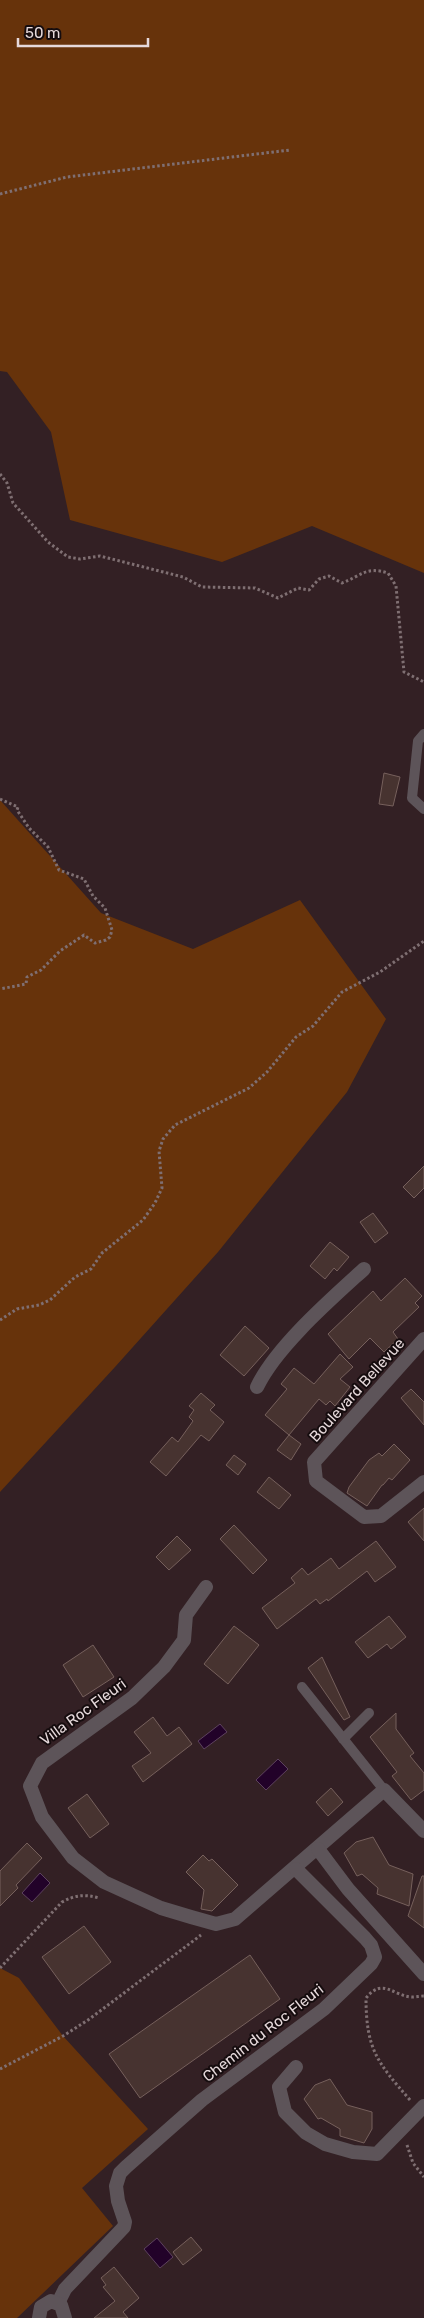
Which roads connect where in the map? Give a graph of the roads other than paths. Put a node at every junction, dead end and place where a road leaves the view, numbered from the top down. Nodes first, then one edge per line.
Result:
1 (424, 734) edge
2 (424, 809) edge
3 (364, 1269) dead end
4 (424, 1339) edge
5 (257, 1387) dead end
6 (424, 1482) edge
7 (206, 1587) dead end
8 (302, 1687) dead end
9 (370, 1713) dead end
10 (343, 1739) junction
11 (384, 1790) junction
12 (423, 1829) edge
13 (318, 1849) junction
14 (296, 1869) junction
15 (424, 1974) edge
16 (296, 2067) dead end
17 (422, 2108) edge
18 (58, 2303) junction
19 (39, 2318) edge
20 (65, 2318) edge

1 - 2 lane
3 - 5 street
4 - 6 street, Boulevard Bellevue
7 - 14 street, Villa Roc Fleuri
8 - 10 lane
9 - 10 lane
10 - 11 lane
11 - 12 street
11 - 13 street
13 - 14 street
13 - 15 street
14 - 18 street, Chemin du Roc Fleuri
16 - 17 street
18 - 19 street
18 - 20 street

